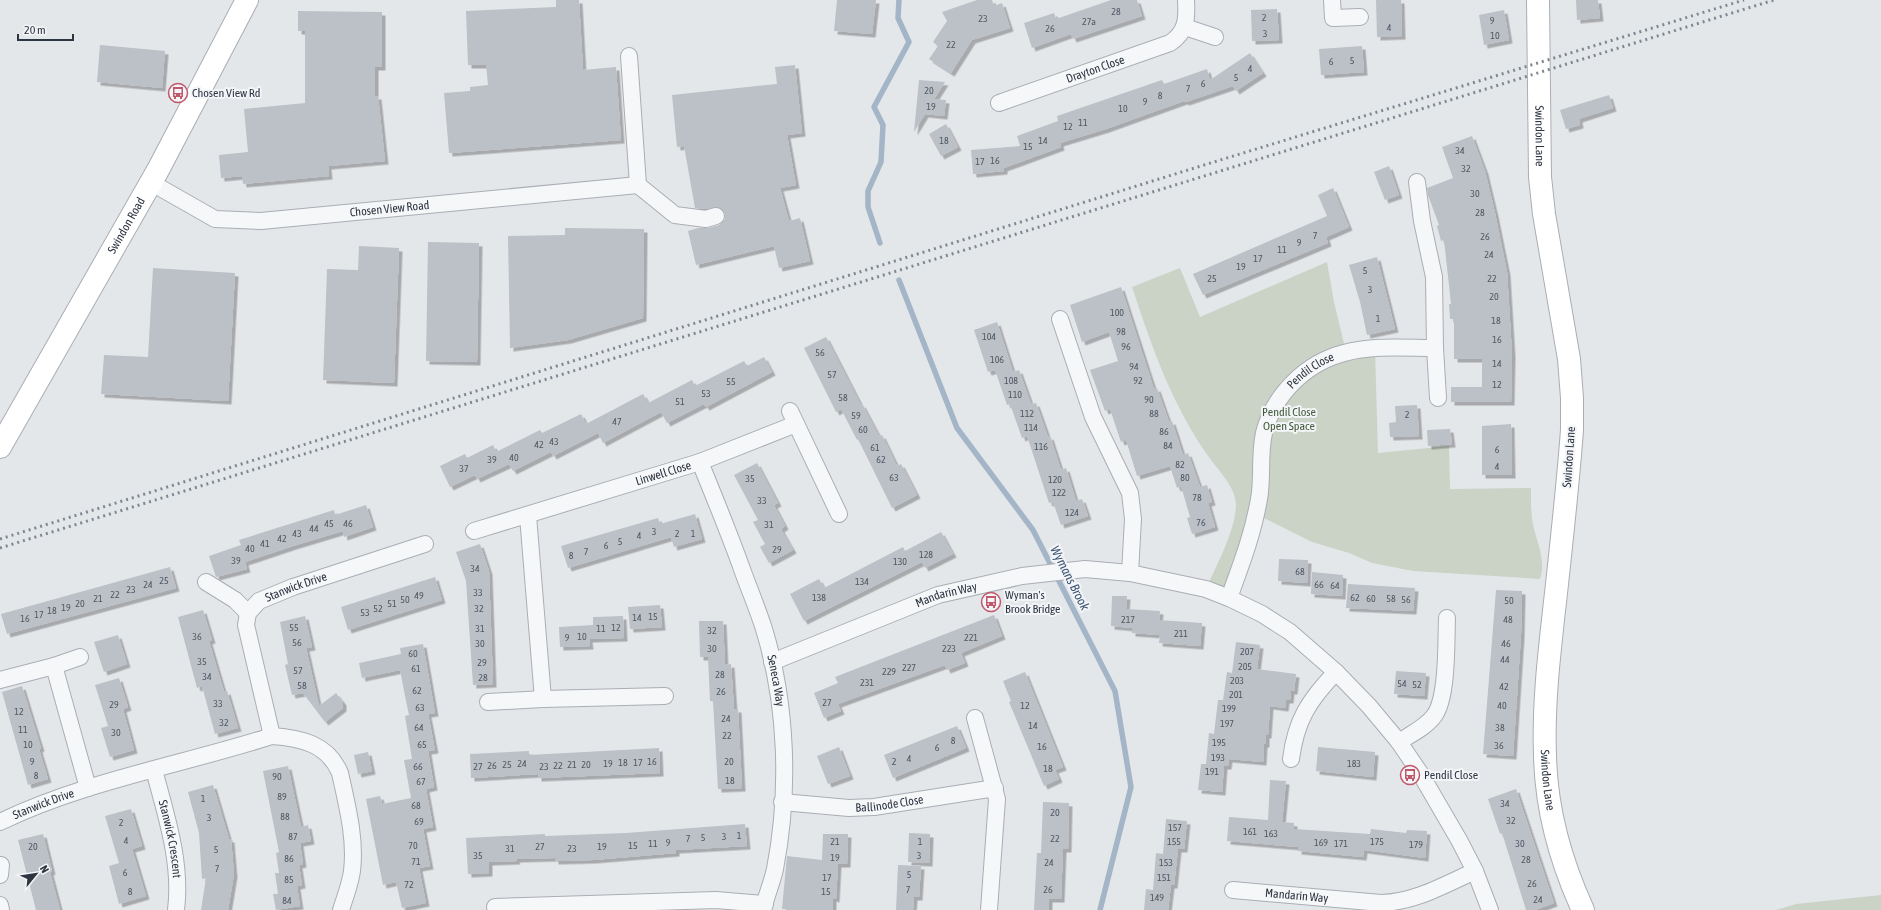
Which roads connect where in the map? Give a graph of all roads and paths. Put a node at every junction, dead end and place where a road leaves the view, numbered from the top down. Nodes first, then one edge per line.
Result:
1 (247, 0) edge
2 (1186, 0) edge
3 (1332, 0) edge
4 (1538, 0) edge
5 (1360, 17) dead end
6 (1185, 27) junction
7 (1215, 37) dead end
8 (629, 56) dead end
9 (999, 103) dead end
10 (150, 182) junction
11 (1417, 182) dead end
12 (638, 185) junction
13 (716, 216) dead end
14 (1060, 319) dead end
15 (1435, 348) junction
16 (1438, 398) dead end
17 (0, 447) edge
18 (700, 462) junction
19 (839, 514) dead end
20 (528, 516) junction
21 (474, 531) dead end
22 (425, 544) dead end
23 (1130, 573) junction
24 (206, 582) dead end
25 (1229, 598) junction
26 (248, 613) junction
27 (1447, 618) dead end
28 (80, 657) dead end
29 (772, 662) junction
30 (54, 666) junction
31 (1336, 672) junction
32 (0, 680) edge
33 (665, 696) dead end
34 (543, 699) junction
35 (488, 702) dead end
36 (975, 718) dead end
37 (272, 736) junction
38 (1399, 742) junction
39 (1291, 759) dead end
40 (154, 770) junction
41 (88, 788) junction
42 (995, 788) junction
43 (782, 802) junction
44 (0, 822) edge
45 (1475, 871) junction
46 (1233, 890) dead end
47 (0, 905) edge
48 (495, 907) dead end
49 (764, 907) edge
50 (536, 908) edge
51 (1, 910) edge
52 (176, 910) edge
53 (341, 910) edge
54 (989, 910) edge
55 (1490, 910) edge
56 (1583, 910) edge

1 - 10 street, Swindon Road
2 - 6 street
3 - 5 street
4 - 56 street, Swindon Lane
6 - 7 street
6 - 9 street, Drayton Close
8 - 12 street
10 - 12 street, Chosen View Road
10 - 17 street, Swindon Road
11 - 15 street
12 - 13 street
14 - 23 street
15 - 16 street
15 - 25 street, Pendil Close
18 - 19 street, Linwell Close
18 - 20 street, Linwell Close
18 - 29 street, Seneca Way
20 - 21 street, Linwell Close
20 - 34 street
22 - 26 street, Stanwick Drive
23 - 25 street, Mandarin Way
23 - 29 street, Mandarin Way
24 - 26 street
25 - 31 street, Mandarin Way
26 - 37 street
27 - 38 street
28 - 30 street
29 - 43 street, Seneca Way
30 - 32 street
30 - 41 street, Stanwick Drive
31 - 38 street, Mandarin Way
31 - 39 street
33 - 34 street
34 - 35 street
36 - 42 street
37 - 40 street, Stanwick Drive
37 - 53 street, Stanwick Drive
38 - 45 street, Mandarin Way
40 - 41 street, Stanwick Drive
40 - 52 street, Stanwick Crescent
41 - 44 street, Stanwick Drive
42 - 43 street, Ballinode Close
42 - 54 street
43 - 49 street, Seneca Way
45 - 46 street, Mandarin Way
45 - 55 street, Mandarin Way
47 - 51 street
48 - 50 street
49 - 50 street

